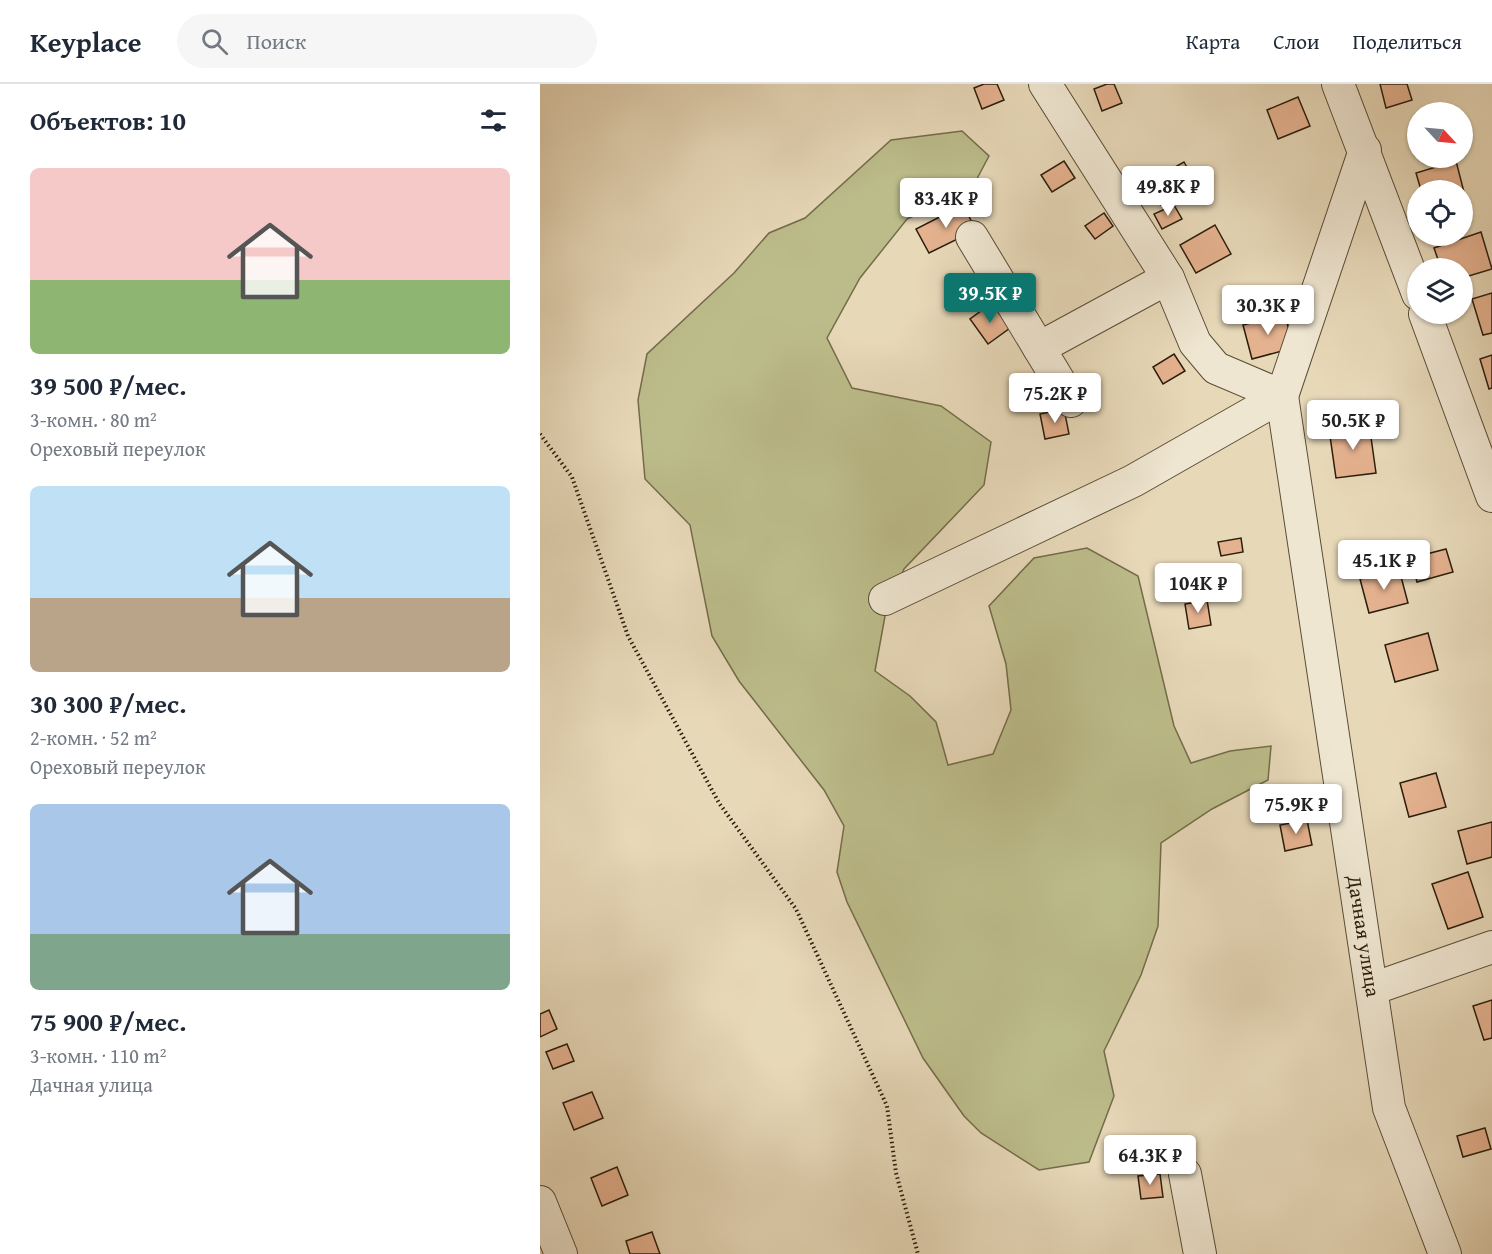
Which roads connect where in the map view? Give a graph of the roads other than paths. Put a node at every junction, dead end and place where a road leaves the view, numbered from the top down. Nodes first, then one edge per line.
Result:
1 (1045, 84) edge
2 (1338, 84) edge
3 (1365, 150) junction
4 (972, 237) dead end
5 (1407, 264) edge
6 (1168, 278) junction
7 (1429, 324) edge
8 (1039, 348) junction
9 (1282, 396) junction
10 (1071, 402) dead end
11 (1492, 495) edge
12 (885, 599) dead end
13 (1492, 947) edge
14 (1372, 989) junction
15 (1185, 1174) dead end
16 (540, 1202) edge
17 (561, 1254) edge
18 (1200, 1254) edge
19 (1445, 1254) edge

1 - 6 street
2 - 3 street
3 - 5 street
3 - 9 street
4 - 8 street
6 - 8 street
6 - 9 street
7 - 11 street
8 - 10 street
9 - 12 street
9 - 14 street, Дачная улица
13 - 14 street
14 - 19 street, Дачная улица
15 - 18 street
16 - 17 street

